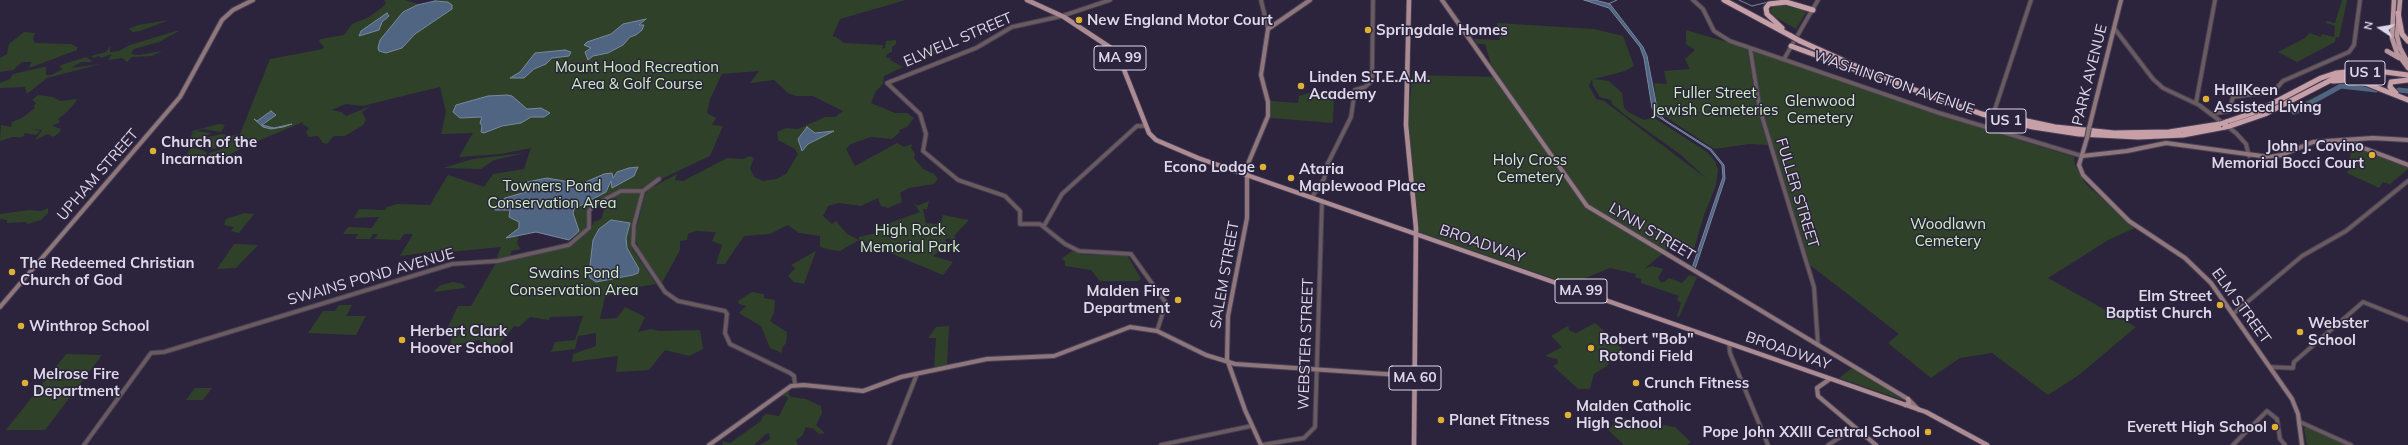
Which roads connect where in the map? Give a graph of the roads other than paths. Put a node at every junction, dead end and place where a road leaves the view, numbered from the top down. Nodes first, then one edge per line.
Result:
1 (252, 0) edge
2 (1027, 0) edge
3 (1110, 0) edge
4 (1261, 0) edge
5 (1310, 0) edge
6 (1373, 0) edge
7 (1410, 0) edge
8 (1442, 0) edge
9 (1693, 0) edge
10 (1724, 0) edge
11 (1731, 0) edge
12 (1818, 0) edge
13 (2031, 0) edge
14 (2120, 0) edge
15 (2214, 0) edge
16 (2360, 0) edge
17 (2394, 0) edge
18 (2400, 0) edge
19 (1812, 10) junction
20 (2398, 13) junction
21 (1062, 16) junction
22 (1782, 28) junction
23 (2114, 28) junction
24 (1268, 29) junction
25 (1792, 35) junction
26 (1801, 39) junction
27 (2408, 41) edge
28 (1791, 46) junction
29 (1750, 48) junction
30 (2387, 51) dead end
31 (1784, 58) junction
32 (2402, 60) junction
33 (2408, 63) edge
34 (2408, 68) edge
35 (2408, 75) edge
36 (2408, 79) edge
37 (2322, 84) junction
38 (1919, 92) junction
39 (2408, 99) edge
40 (2196, 103) junction
41 (2211, 114) junction
42 (2225, 125) junction
43 (1146, 126) junction
44 (1989, 128) junction
45 (2342, 140) junction
46 (2408, 140) edge
47 (2082, 156) junction
48 (2249, 156) junction
49 (2408, 165) edge
50 (1247, 174) junction
51 (658, 179) dead end
52 (2408, 181) edge
53 (644, 191) junction
54 (1312, 197) junction
55 (1322, 201) junction
56 (1044, 226) junction
57 (1415, 233) junction
58 (0, 307) edge
59 (2233, 314) junction
60 (2408, 320) edge
61 (1157, 331) junction
62 (1729, 343) junction
63 (1818, 345) junction
64 (1229, 363) junction
65 (2270, 367) junction
66 (1316, 369) junction
67 (917, 374) junction
68 (1415, 376) junction
69 (1830, 379) junction
70 (795, 385) junction
71 (1908, 399) junction
72 (1905, 405) junction
73 (1919, 410) junction
74 (2300, 422) junction
75 (1251, 426) junction
76 (1856, 428) junction
77 (84, 445) edge
78 (709, 445) edge
79 (889, 445) edge
80 (1161, 445) edge
81 (1261, 445) edge
82 (1414, 445) edge
83 (1768, 445) edge
84 (1828, 445) edge
85 (1876, 445) edge
86 (1987, 445) edge
87 (2233, 445) edge
88 (2285, 445) edge
89 (2302, 445) edge
90 (2351, 445) edge

1 - 58 main road, UPHAM STREET
2 - 21 main road, BROADWAY / MA 99
3 - 21 street, ELWELL STREET
4 - 24 street
5 - 24 main road
6 - 54 street
7 - 57 main road, MA 60
8 - 63 main road, LYNN STREET
9 - 29 street, WASHINGTON AVENUE
10 - 25 highway, US 1
11 - 22 highway, US 1
12 - 19 street
13 - 44 street, bridge
14 - 23 main road, PARK AVENUE
15 - 40 street
16 - 41 street
17 - 32 highway
18 - 20 highway
19 - 22 highway
19 - 28 street
20 - 27 highway
20 - 33 highway
21 - 43 main road, BROADWAY / MA 99
21 - 56 street, ELWELL STREET
22 - 25 highway, US 1
23 - 40 street
23 - 47 main road, PARK AVENUE, bridge
24 - 50 main road, SALEM STREET
25 - 26 highway, US 1, bridge
26 - 38 highway, US 1
26 - 42 highway, US 1
28 - 31 street
28 - 38 highway
29 - 31 street, WASHINGTON AVENUE
29 - 63 street, FULLER STREET
30 - 32 highway
31 - 44 street, WASHINGTON AVENUE
32 - 34 highway
35 - 42 highway, US 1
36 - 37 highway, US 1
36 - 39 highway
37 - 39 highway
37 - 42 highway, US 1
38 - 42 highway, US 1
40 - 41 street
41 - 48 street
43 - 50 main road, BROADWAY / MA 99
43 - 56 street
44 - 47 street, WASHINGTON AVENUE
45 - 46 main road
45 - 48 main road, WASHINGTON AVENUE
45 - 49 main road, WASHINGTON AVENUE
47 - 48 main road, WASHINGTON AVENUE
47 - 59 main road, ELM STREET
50 - 54 main road, BROADWAY / MA 99
50 - 64 main road, SALEM STREET
51 - 53 street
52 - 59 street
53 - 70 street
53 - 77 street, SWAINS POND AVENUE
54 - 55 main road, BROADWAY / MA 99
55 - 57 main road, BROADWAY / MA 99
55 - 66 street, WEBSTER STREET
56 - 61 street
57 - 62 main road, BROADWAY / MA 99
57 - 68 main road, MA 60
59 - 65 main road, ELM STREET
60 - 65 street
61 - 64 main road
61 - 67 main road
62 - 69 main road, BROADWAY / MA 99
62 - 83 street
63 - 71 main road, LYNN STREET
64 - 66 main road
64 - 75 main road, SALEM STREET
65 - 74 main road, ELM STREET
66 - 68 main road
66 - 81 street, WEBSTER STREET
67 - 70 main road
67 - 79 street
68 - 82 main road, MA 60
69 - 72 main road, BROADWAY / MA 99
69 - 76 main road
70 - 78 main road
71 - 72 main road
71 - 73 main road, LYNN STREET
72 - 73 main road, BROADWAY / MA 99
73 - 86 main road, BROADWAY / MA 99
74 - 89 main road, ELM STREET
74 - 90 street
75 - 80 street
75 - 81 main road, SALEM STREET
76 - 84 street
76 - 85 main road
87 - 88 street

